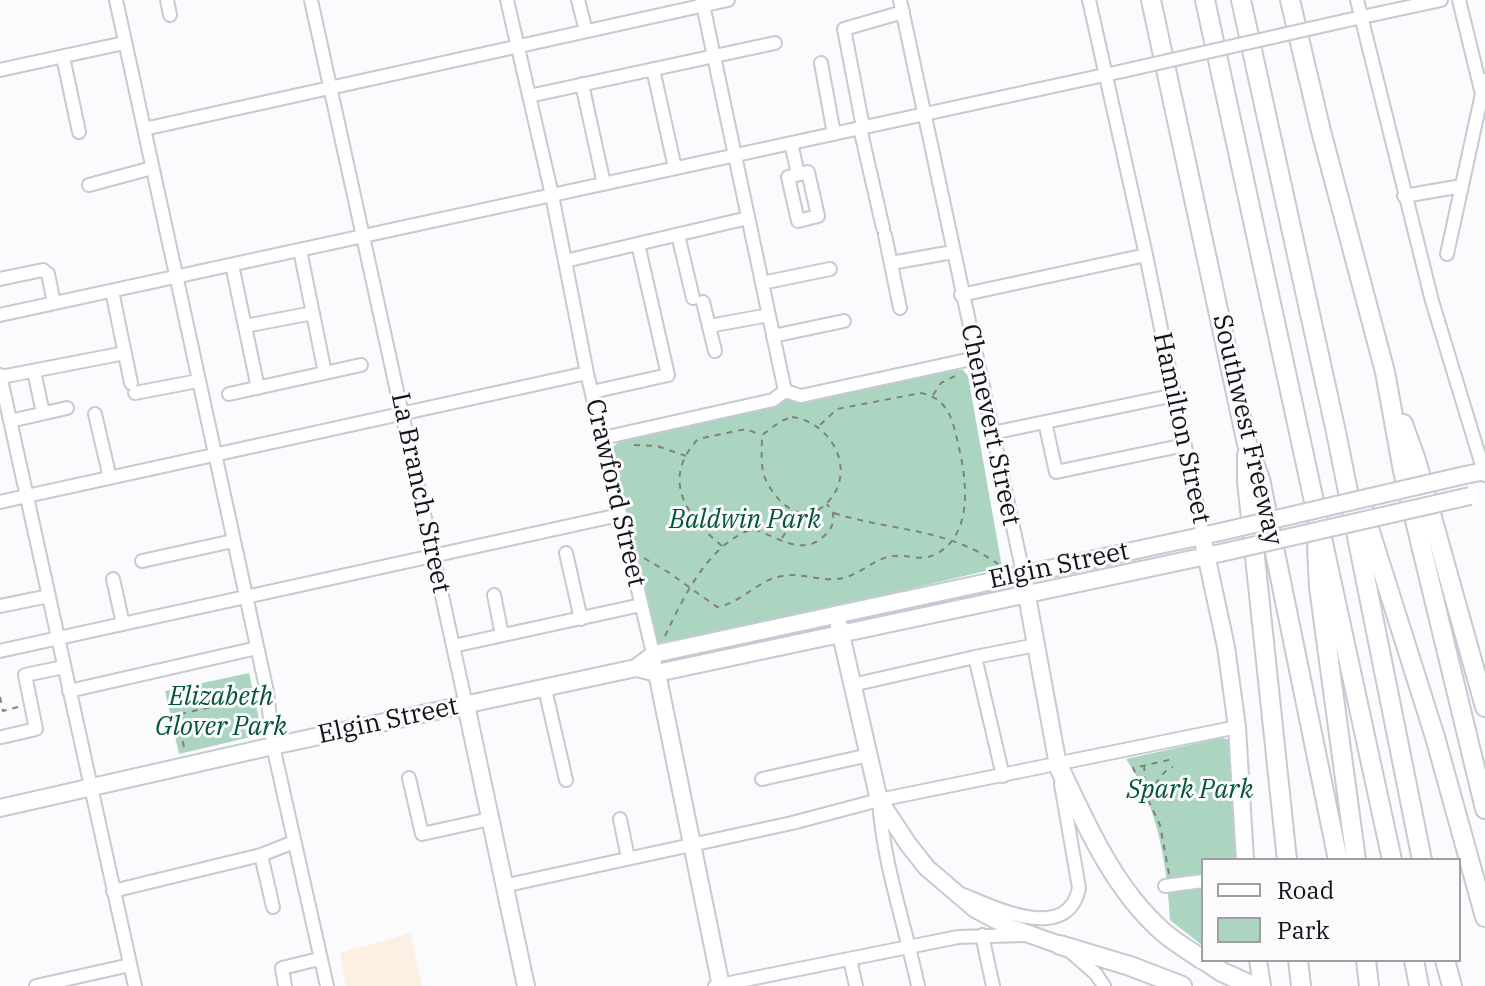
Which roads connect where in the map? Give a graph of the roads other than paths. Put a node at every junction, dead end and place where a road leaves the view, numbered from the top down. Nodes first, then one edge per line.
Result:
1 (116, 0) edge
2 (167, 0) edge
3 (311, 0) edge
4 (507, 0) edge
5 (578, 0) edge
6 (728, 0) edge
7 (1089, 0) edge
8 (1151, 0) edge
9 (1205, 0) edge
10 (1241, 0) edge
11 (1290, 0) edge
12 (1357, 0) edge
13 (1441, 0) edge
14 (1459, 0) edge
15 (703, 3) edge
16 (901, 6) edge
17 (170, 15) dead end
18 (1361, 18) junction
19 (586, 31) junction
20 (124, 43) junction
21 (775, 43) dead end
22 (517, 47) junction
23 (714, 56) junction
24 (63, 57) junction
25 (821, 63) dead end
26 (653, 69) junction
27 (0, 70) edge
28 (1106, 74) junction
29 (1485, 80) edge
30 (582, 84) junction
31 (332, 88) junction
32 (1482, 94) junction
33 (529, 96) junction
34 (924, 114) junction
35 (861, 128) junction
36 (144, 129) junction
37 (79, 132) dead end
38 (834, 134) junction
39 (791, 143) junction
40 (735, 155) junction
41 (152, 168) junction
42 (675, 168) junction
43 (798, 174) dead end
44 (604, 184) junction
45 (89, 185) dead end
46 (1462, 186) junction
47 (552, 195) junction
48 (1404, 196) junction
49 (748, 218) junction
50 (678, 235) junction
51 (363, 236) junction
52 (638, 244) junction
53 (300, 250) junction
54 (953, 252) junction
55 (1447, 254) dead end
56 (1146, 255) junction
57 (565, 261) junction
58 (891, 263) junction
59 (232, 265) junction
60 (830, 269) dead end
61 (176, 277) junction
62 (0, 279) edge
63 (762, 283) junction
64 (112, 291) junction
65 (961, 295) junction
66 (54, 303) junction
67 (900, 308) dead end
68 (313, 313) junction
69 (0, 315) edge
70 (769, 315) junction
71 (844, 321) dead end
72 (245, 326) junction
73 (709, 326) junction
74 (773, 336) junction
75 (715, 351) dead end
76 (125, 353) junction
77 (976, 358) junction
78 (361, 365) dead end
79 (34, 371) junction
80 (1385, 372) junction
81 (325, 373) junction
82 (587, 373) junction
83 (0, 376) edge
84 (198, 381) junction
85 (258, 388) junction
86 (785, 391) junction
87 (592, 392) junction
88 (229, 394) dead end
89 (1175, 395) junction
90 (3, 401) edge
91 (67, 408) dead end
92 (43, 413) junction
93 (404, 413) junction
94 (95, 414) dead end
95 (1045, 422) junction
96 (8, 430) edge
97 (1336, 432) junction
98 (992, 433) junction
99 (603, 438) junction
100 (1247, 444) junction
101 (1185, 445) junction
102 (214, 455) junction
103 (1485, 472) edge
104 (110, 478) junction
105 (1313, 488) junction
106 (1477, 494) edge
107 (28, 496) junction
108 (0, 502) edge
109 (619, 515) junction
110 (1212, 533) junction
111 (233, 541) junction
112 (566, 553) dead end
113 (434, 556) junction
114 (1206, 556) junction
115 (142, 561) dead end
116 (1023, 573) junction
117 (113, 579) dead end
118 (1027, 594) junction
119 (494, 595) dead end
120 (49, 596) junction
121 (246, 598) junction
122 (641, 605) junction
123 (0, 606) edge
124 (836, 613) junction
125 (581, 619) junction
126 (123, 624) junction
127 (841, 634) junction
128 (502, 635) junction
129 (58, 638) junction
130 (1036, 645) junction
131 (453, 646) junction
132 (257, 648) junction
133 (657, 649) junction
134 (0, 651) edge
135 (975, 657) junction
136 (64, 667) junction
137 (636, 668) junction
138 (657, 673) junction
139 (852, 685) junction
140 (545, 689) junction
141 (69, 691) junction
142 (466, 705) junction
143 (1485, 707) edge
144 (1237, 727) junction
145 (2, 737) edge
146 (273, 746) junction
147 (869, 755) junction
148 (1058, 765) junction
149 (1003, 776) junction
150 (409, 778) dead end
151 (762, 779) dead end
152 (566, 780) dead end
153 (90, 788) junction
154 (879, 800) junction
155 (0, 808) edge
156 (1485, 809) edge
157 (490, 819) junction
158 (620, 819) dead end
159 (294, 842) junction
160 (691, 844) junction
161 (261, 855) junction
162 (628, 858) junction
163 (1245, 858) edge
164 (1287, 858) edge
165 (1338, 858) edge
166 (1356, 858) edge
167 (1392, 858) edge
168 (1422, 858) edge
169 (1201, 881) edge
170 (1168, 883) road end
171 (503, 886) junction
172 (947, 887) junction
173 (113, 891) junction
174 (273, 907) dead end
175 (1485, 917) edge
176 (982, 935) junction
177 (1030, 936) junction
178 (1060, 945) junction
179 (909, 947) junction
180 (319, 959) junction
181 (850, 959) junction
182 (1201, 959) edge
183 (1206, 962) edge
184 (1258, 962) edge
185 (1298, 962) edge
186 (1366, 962) edge
187 (1414, 962) edge
188 (1446, 962) edge
189 (130, 965) junction
190 (36, 986) edge
191 (135, 986) edge
192 (285, 986) edge
193 (327, 986) edge
194 (526, 986) edge
195 (719, 986) edge
196 (856, 986) edge
197 (918, 986) edge
198 (993, 986) edge
199 (1104, 986) edge
200 (1182, 986) edge
201 (1253, 986) edge
202 (1262, 986) edge
203 (1301, 986) edge
204 (1369, 986) edge
205 (1419, 986) edge
206 (1452, 986) edge

1 - 20 street
2 - 17 street
3 - 31 street, La Branch Street
4 - 22 street, Crawford Street
5 - 19 street
6 - 15 street
7 - 28 street, Hamilton Street
8 - 100 highway, Southwest Freeway
9 - 105 highway
10 - 97 highway
11 - 80 highway
12 - 18 street
13 - 18 street
14 - 32 street
15 - 19 street
15 - 23 street
16 - 34 street, Chenevert Street
16 - 35 street
18 - 28 street, bridge
18 - 48 street
19 - 22 street
20 - 24 street
20 - 36 street
21 - 23 street
22 - 31 street
22 - 33 street, Crawford Street
23 - 26 street
23 - 40 street
24 - 27 street
24 - 37 street
25 - 38 street
26 - 30 street
26 - 42 street
28 - 34 street
28 - 56 street, Hamilton Street
29 - 32 street
30 - 33 street
30 - 44 street
31 - 36 street
31 - 51 street, La Branch Street
32 - 46 street
33 - 47 street, Crawford Street
34 - 35 street
34 - 54 street, Chenevert Street
35 - 38 street
35 - 58 street
36 - 41 street
38 - 39 street
39 - 40 street
39 - 43 street
40 - 42 street
40 - 49 street
41 - 45 street
41 - 61 street
42 - 44 street
44 - 47 street
46 - 48 street
46 - 55 street
47 - 51 street
47 - 57 street, Crawford Street
48 - 103 street
49 - 50 street
49 - 63 street
50 - 52 street
50 - 73 street
51 - 53 street
51 - 93 street, La Branch Street
52 - 57 street
52 - 87 street
53 - 59 street
53 - 68 street
54 - 58 street
54 - 65 street, Chenevert Street
56 - 65 street
56 - 89 street, Hamilton Street
57 - 82 street, Crawford Street
58 - 67 street
59 - 61 street
59 - 72 street
60 - 63 street
61 - 64 street
61 - 84 street
62 - 66 street
63 - 70 street
64 - 66 street
64 - 76 street
65 - 77 street, Chenevert Street
66 - 69 street
68 - 72 street
68 - 81 street
70 - 73 street
70 - 74 street
71 - 74 street
72 - 85 street
73 - 75 street
74 - 86 street
76 - 79 street
76 - 84 street
77 - 86 street
77 - 98 street, Chenevert Street
78 - 81 street
79 - 83 street
79 - 92 street
80 - 143 highway
80 - 156 highway
81 - 85 street
82 - 87 street, Crawford Street
82 - 93 street
83 - 90 street
84 - 102 street
85 - 88 street
86 - 99 street
87 - 99 street, Crawford Street
89 - 95 street
89 - 101 street, Hamilton Street
90 - 96 street
91 - 92 street
92 - 96 street
93 - 102 street
93 - 113 street, La Branch Street
94 - 104 street
95 - 98 street
95 - 101 street
96 - 107 street
97 - 168 highway
97 - 175 highway
98 - 116 street, Chenevert Street
99 - 109 street, Crawford Street
100 - 164 highway
100 - 165 highway, Southwest Freeway
101 - 110 street, Hamilton Street
102 - 104 street
102 - 111 street
103 - 110 main road, Elgin Street, bridge
104 - 107 street
105 - 166 highway
105 - 167 highway
106 - 114 main road, Elgin Street, bridge
107 - 108 street
107 - 120 street
109 - 113 street
109 - 122 street, Crawford Street
110 - 114 main road, Hamilton Street
110 - 116 main road, Elgin Street
111 - 115 street
111 - 121 street
112 - 125 street
113 - 121 street
113 - 131 street, La Branch Street
114 - 118 main road, Elgin Street
114 - 144 main road, Hamilton Street
116 - 118 main road, Chenevert Street
116 - 124 main road, Elgin Street
117 - 126 street
118 - 127 main road, Elgin Street
118 - 130 main road, Chenevert Street
119 - 128 street
120 - 123 street
120 - 129 street
121 - 126 street
121 - 132 street
122 - 125 street
122 - 133 street, Crawford Street
124 - 127 main road
124 - 133 main road, Elgin Street
125 - 128 street
126 - 129 street
127 - 138 main road, Elgin Street
127 - 139 main road
128 - 131 street
129 - 134 street
129 - 136 street
130 - 135 street
130 - 148 main road, Chenevert Street
131 - 142 street, La Branch Street
132 - 141 street
132 - 146 street
133 - 137 main road, Elgin Street
133 - 138 street, Crawford Street
135 - 139 street
135 - 149 street
136 - 141 street
136 - 145 street
137 - 138 main road, Elgin Street
137 - 140 main road, Elgin Street
138 - 160 main road, Crawford Street
139 - 147 main road
140 - 142 main road, Elgin Street
140 - 152 street
141 - 153 street
142 - 146 main road, Elgin Street
142 - 157 main road, La Branch Street
144 - 148 street
144 - 163 main road, Hamilton Street
146 - 153 main road, Elgin Street
146 - 159 street
147 - 151 street
147 - 154 main road
148 - 149 street
148 - 172 street, Chenevert Street
148 - 182 highway
149 - 154 street
150 - 157 street
153 - 155 main road, Elgin Street
153 - 173 street
154 - 160 street
154 - 172 main road
154 - 179 street
157 - 171 main road, La Branch Street
158 - 162 street
159 - 161 street
159 - 180 street
160 - 162 street
160 - 195 main road, Crawford Street
161 - 173 street
161 - 174 street
162 - 171 street
169 - 170 street
171 - 194 main road, La Branch Street
172 - 177 main road
173 - 189 street
176 - 177 street
176 - 179 street
176 - 198 street
177 - 178 main road
178 - 199 street
178 - 200 highway
179 - 181 street
179 - 197 street
180 - 192 street
180 - 193 street
181 - 195 street
181 - 196 street
183 - 201 highway
184 - 202 main road
185 - 203 highway
186 - 204 highway
187 - 205 highway
188 - 206 highway
189 - 190 street
189 - 191 street

